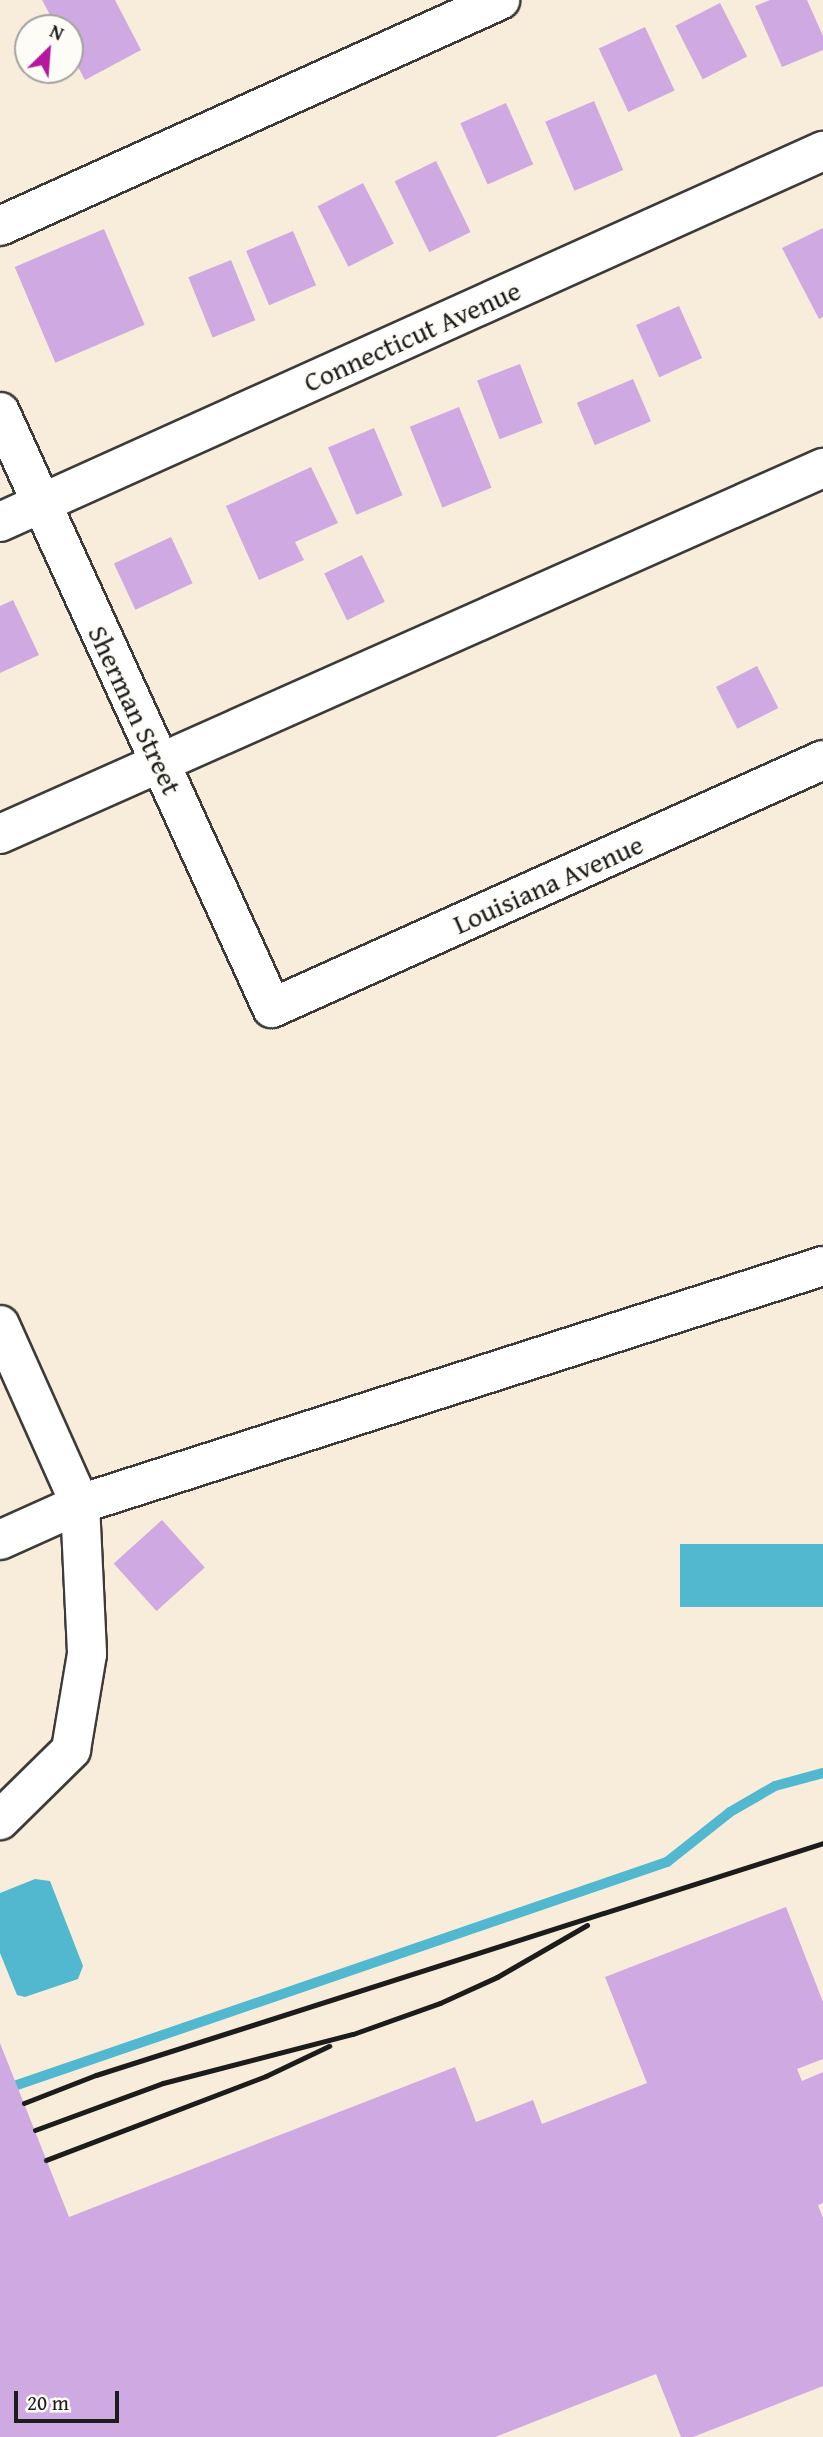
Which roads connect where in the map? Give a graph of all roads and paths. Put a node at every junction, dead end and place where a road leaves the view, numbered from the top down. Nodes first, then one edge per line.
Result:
1 (500, 0) edge
2 (823, 151) edge
3 (0, 226) edge
4 (0, 412) edge
5 (823, 468) edge
6 (41, 504) junction
7 (0, 522) edge
8 (823, 760) edge
9 (161, 766) junction
10 (0, 834) edge
11 (272, 1008) joint
12 (823, 1266) edge
13 (0, 1325) edge
14 (79, 1504) junction
15 (0, 1540) edge
16 (0, 1820) edge

1 - 3 street
2 - 6 street, Connecticut Avenue
4 - 6 street, Sherman Street
5 - 9 street
6 - 7 street, Connecticut Avenue
6 - 9 street, Sherman Street
8 - 11 street, Louisiana Avenue
9 - 10 street
9 - 11 street, Sherman Street
12 - 14 street
13 - 14 street
14 - 15 street
14 - 16 street

